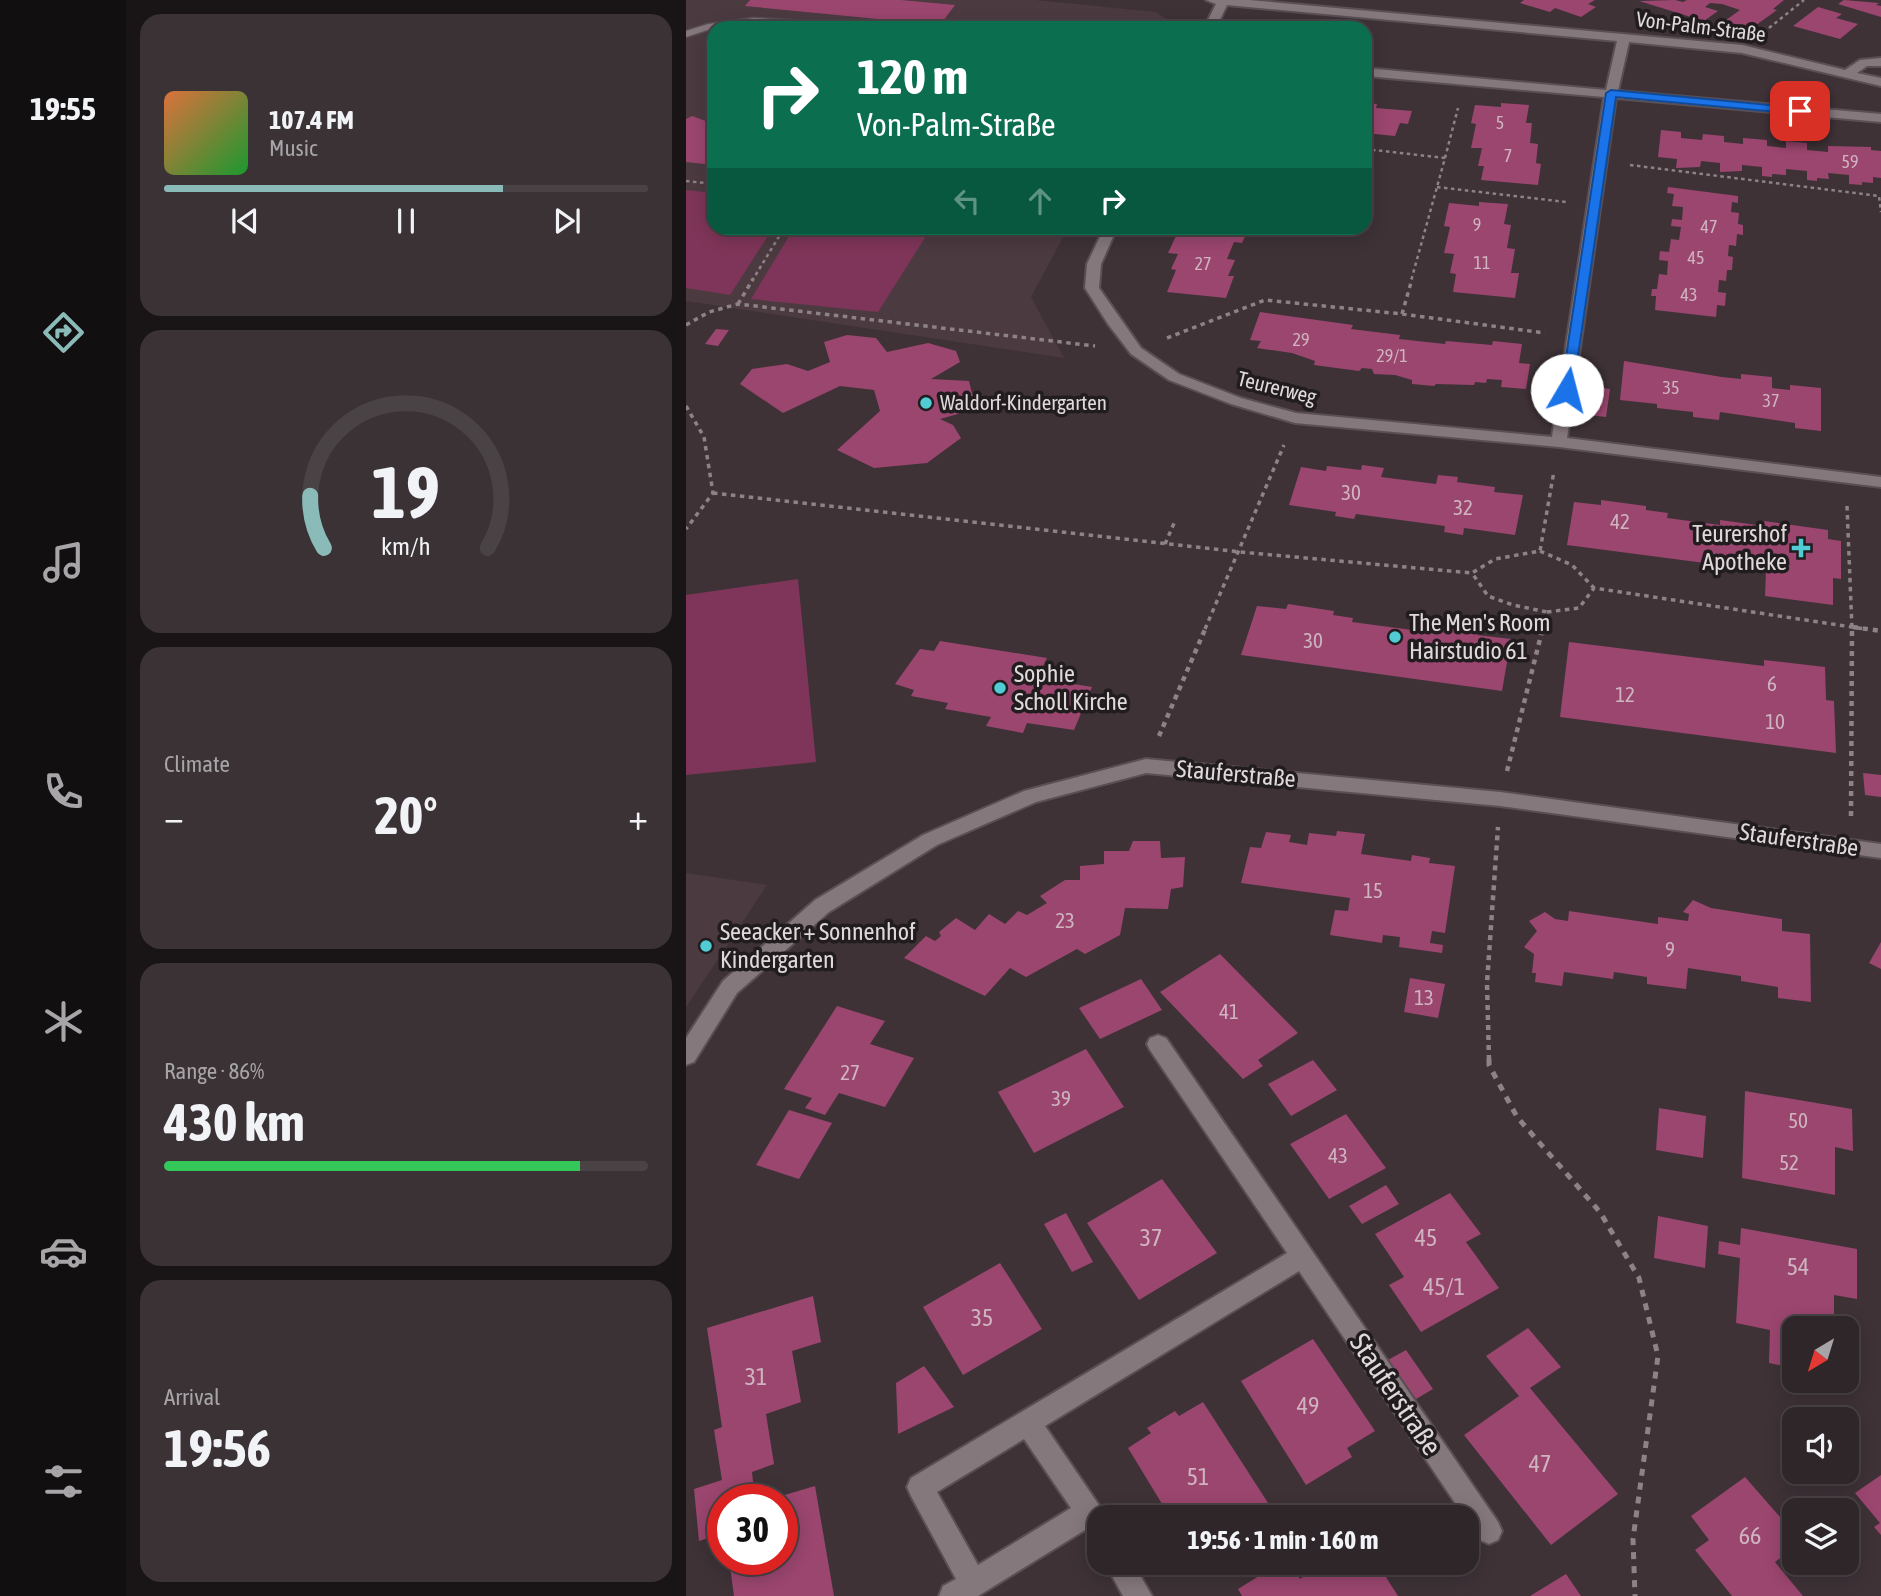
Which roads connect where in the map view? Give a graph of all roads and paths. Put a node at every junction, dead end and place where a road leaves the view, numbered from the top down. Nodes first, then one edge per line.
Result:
1 (1212, 0) edge
2 (1224, 0) edge
3 (1804, 0) edge
4 (1214, 21) edge
5 (707, 28) edge
6 (686, 34) edge
7 (1624, 37) junction
8 (1742, 49) junction
9 (1881, 62) edge
10 (1372, 73) edge
11 (1848, 73) junction
12 (1465, 80) junction
13 (1881, 82) edge
14 (1611, 93) junction
15 (1881, 118) edge
16 (1372, 150) edge
17 (1445, 158) junction
18 (1601, 161) junction
19 (686, 181) edge
20 (707, 183) edge
21 (1437, 187) junction
22 (1594, 205) junction
23 (1881, 212) edge
24 (780, 235) edge
25 (1107, 235) edge
26 (738, 304) junction
27 (1402, 314) junction
28 (686, 325) edge
29 (1575, 337) junction
30 (1136, 351) junction
31 (686, 406) edge
32 (1295, 418) junction
33 (1559, 442) junction
34 (1843, 478) junction
35 (1881, 482) edge
36 (713, 493) junction
37 (1175, 522) dead end
38 (686, 529) edge
39 (1165, 544) junction
40 (1540, 551) junction
41 (1240, 552) junction
42 (1472, 573) junction
43 (1594, 588) junction
44 (1547, 611) junction
45 (1852, 626) junction
46 (1881, 631) edge
47 (1146, 766) junction
48 (1500, 799) junction
49 (1850, 847) junction
50 (1881, 851) edge
51 (1158, 1044) dead end
52 (686, 1056) edge
53 (1303, 1256) junction
54 (1027, 1422) junction
55 (1087, 1510) edge
56 (1087, 1524) edge
57 (1489, 1531) dead end
58 (1125, 1575) edge
59 (963, 1590) edge
60 (1138, 1596) edge
61 (1635, 1596) edge

1 - 2 street, Von-Palm-Straße
2 - 4 street
2 - 7 street, Von-Palm-Straße
3 - 8 path
5 - 6 lane
7 - 8 street, Von-Palm-Straße
7 - 14 street
8 - 11 street, Von-Palm-Straße
9 - 11 street
10 - 12 street
11 - 13 street, Von-Palm-Straße
12 - 14 street
12 - 17 path
14 - 15 street
14 - 18 street
16 - 17 path
17 - 21 path
18 - 22 street
18 - 23 path
19 - 20 path
21 - 22 path
21 - 27 path
22 - 29 street
24 - 26 path
25 - 30 street, Teurerweg
26 - 28 path
26 - 30 path
27 - 29 path
27 - 30 path
29 - 33 street
30 - 32 street, Teurerweg
31 - 36 path
32 - 33 street, Teurerweg
32 - 41 path
33 - 34 street, Teurerweg
33 - 40 path
34 - 35 street, Teurerweg
34 - 45 path
36 - 38 path
36 - 39 path
37 - 39 path
39 - 41 path
40 - 42 path
40 - 43 path
41 - 42 path
41 - 47 path
42 - 44 path
43 - 44 path
43 - 45 path
44 - 48 path
45 - 46 path
45 - 49 path
47 - 48 street, Stauferstraße
47 - 52 street, Stauferstraße
48 - 49 street, Stauferstraße
48 - 61 path
49 - 50 street, Stauferstraße
51 - 53 street, Stauferstraße
53 - 54 street
53 - 57 street, Stauferstraße
54 - 55 street
54 - 59 street
56 - 59 street
58 - 60 street

